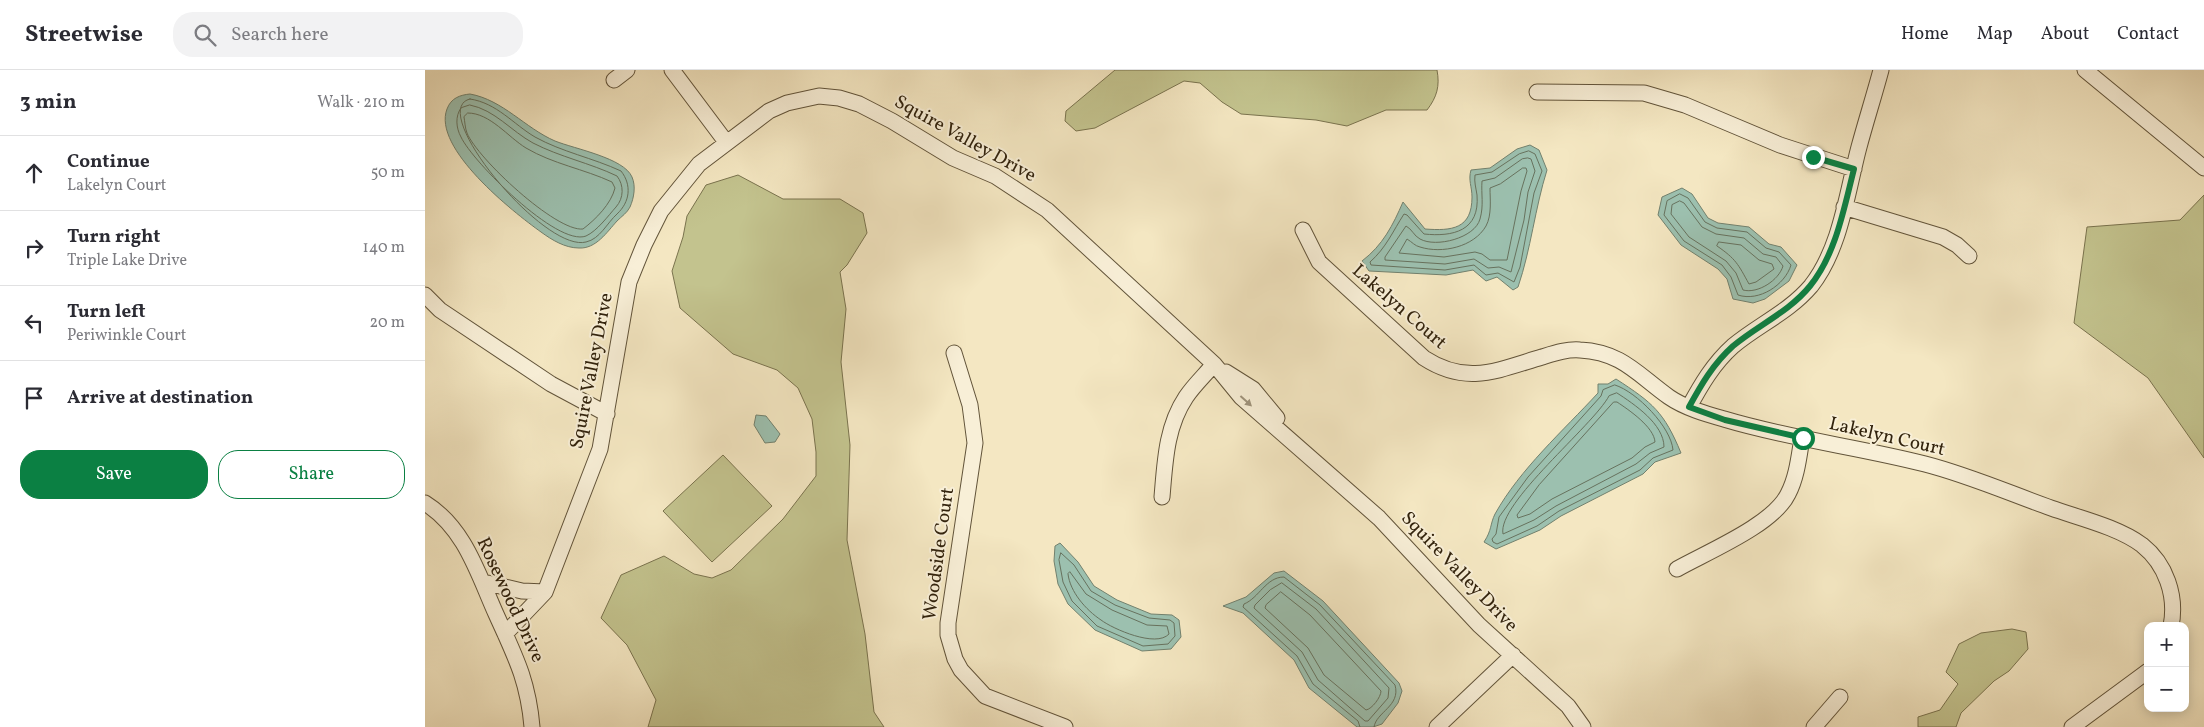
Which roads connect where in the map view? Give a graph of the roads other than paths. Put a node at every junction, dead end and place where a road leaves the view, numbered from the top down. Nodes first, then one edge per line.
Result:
1 (627, 70) edge
2 (672, 70) edge
3 (1881, 70) edge
4 (2085, 70) edge
5 (614, 80) dead end
6 (1537, 92) dead end
7 (726, 142) junction
8 (2204, 168) edge
9 (1854, 169) junction
10 (1844, 207) junction
11 (1303, 230) dead end
12 (1969, 256) dead end
13 (425, 295) edge
14 (954, 353) dead end
15 (1214, 364) junction
16 (1689, 407) junction
17 (607, 414) junction
18 (1803, 438) junction
19 (1162, 497) dead end
20 (425, 503) edge
21 (1677, 569) dead end
22 (483, 582) junction
23 (545, 592) junction
24 (2171, 622) edge
25 (505, 634) junction
26 (1513, 655) junction
27 (2144, 674) edge
28 (1840, 697) dead end
29 (532, 727) edge
30 (1065, 727) edge
31 (1437, 727) edge
32 (1583, 727) edge
33 (1814, 727) edge
34 (2072, 727) edge

1 - 5 street
2 - 7 street
3 - 9 street
4 - 8 street
6 - 9 street
7 - 15 street, Squire Valley Drive
7 - 17 street, Squire Valley Drive
9 - 10 street
10 - 12 street
10 - 16 street
11 - 16 street, Lakelyn Court
13 - 17 street
14 - 30 street, Woodside Court
15 - 19 street
15 - 26 street, Squire Valley Drive
16 - 18 street, Lakelyn Court
17 - 23 street, Squire Valley Drive
18 - 21 street
18 - 24 street, Lakelyn Court
20 - 22 street, Rosewood Drive
22 - 23 street
22 - 25 street, Rosewood Drive
23 - 25 street, Squire Valley Drive
25 - 29 street, Rosewood Drive
26 - 31 street
26 - 32 street, Squire Valley Drive
27 - 34 street
28 - 33 street

